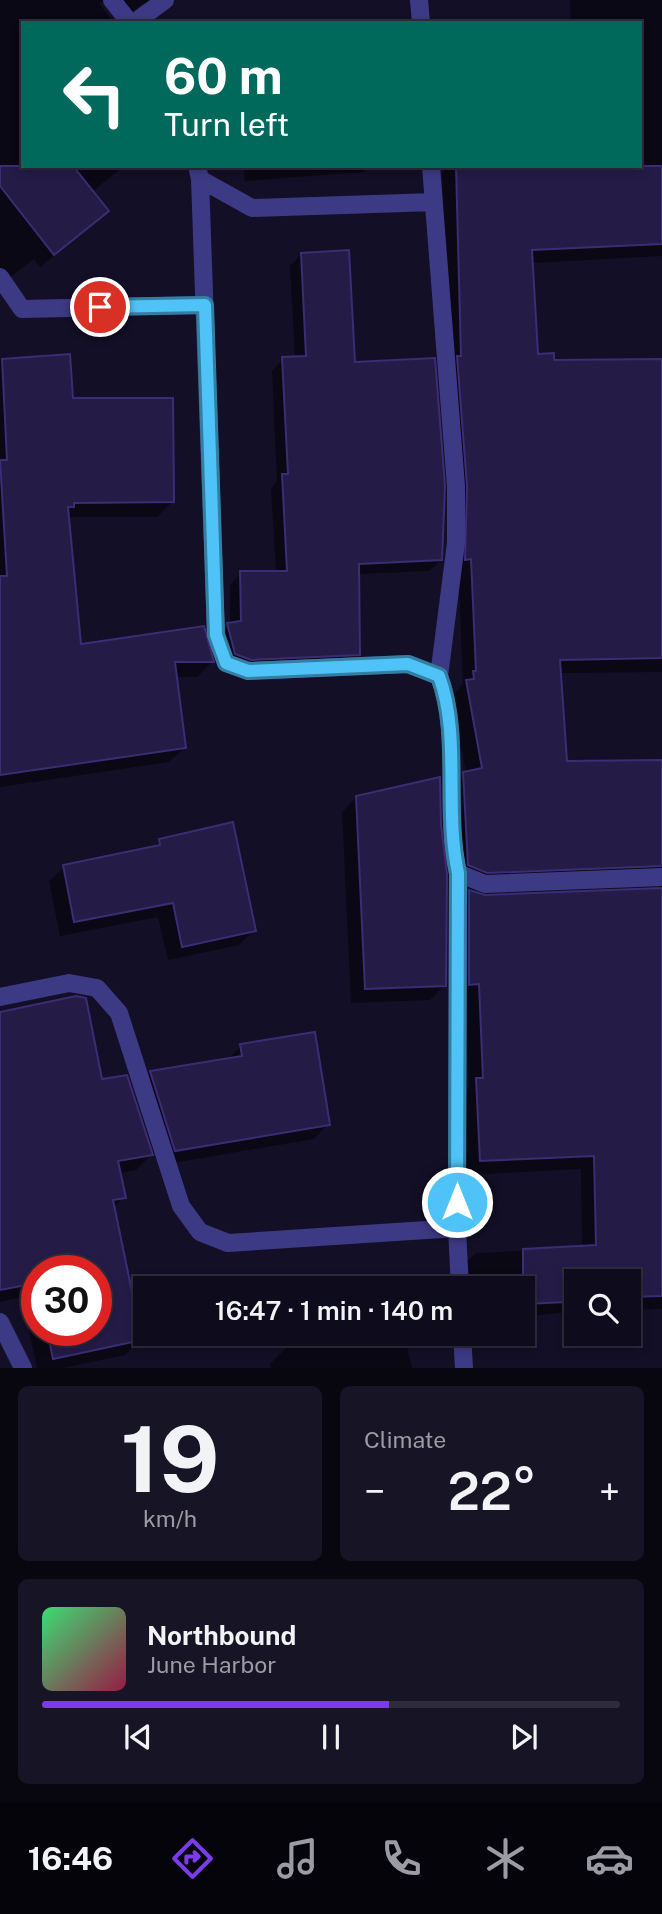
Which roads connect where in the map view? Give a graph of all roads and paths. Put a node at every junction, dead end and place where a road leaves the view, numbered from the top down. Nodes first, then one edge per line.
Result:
1 (112, 0) edge
2 (165, 0) edge
3 (419, 0) edge
4 (130, 21) edge
5 (135, 21) edge
6 (421, 21) edge
7 (431, 168) edge
8 (198, 172) edge
9 (433, 202) junction
10 (0, 277) edge
11 (205, 305) junction
12 (439, 676) junction
13 (458, 873) junction
14 (662, 877) edge
15 (0, 997) edge
16 (457, 1227) junction
17 (459, 1276) edge
18 (0, 1322) edge
19 (463, 1346) edge
20 (23, 1368) edge
21 (464, 1368) edge

1 - 4 street
2 - 5 street
3 - 6 street
7 - 9 street
8 - 9 street
8 - 11 street
9 - 12 street
10 - 11 street
11 - 12 street
12 - 13 street
13 - 14 street
13 - 16 street
15 - 16 street
16 - 17 street
18 - 20 street
19 - 21 street

